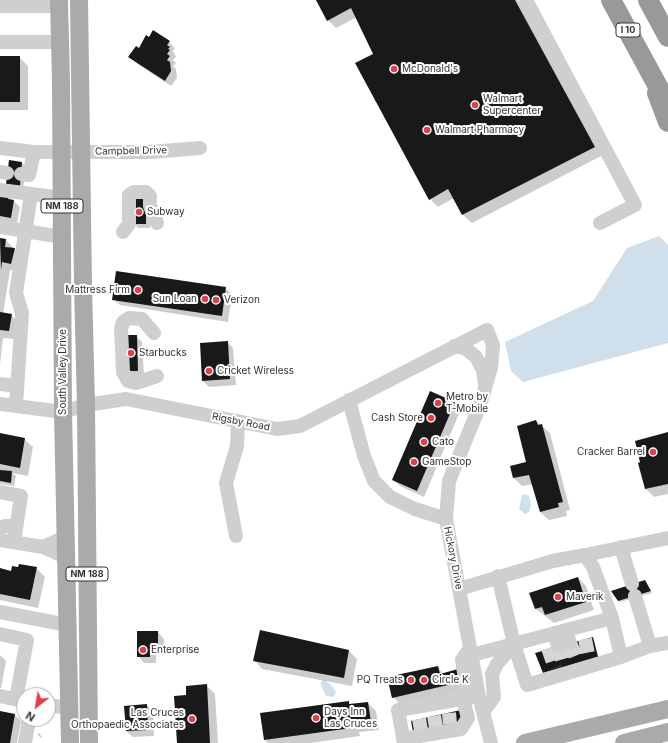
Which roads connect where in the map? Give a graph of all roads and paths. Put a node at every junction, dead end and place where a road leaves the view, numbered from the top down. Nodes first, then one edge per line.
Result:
1 (79, 0) edge
2 (526, 0) edge
3 (611, 0) edge
4 (648, 0) edge
5 (654, 0) edge
6 (59, 3) edge
7 (0, 6) edge
8 (668, 22) edge
9 (668, 37) edge
10 (0, 42) edge
11 (60, 42) junction
12 (644, 60) junction
13 (668, 105) edge
14 (668, 122) edge
15 (0, 148) edge
16 (200, 148) dead end
17 (34, 152) junction
18 (61, 152) junction
19 (82, 152) junction
20 (10, 173) edge
21 (0, 190) edge
22 (32, 194) junction
23 (62, 198) junction
24 (157, 223) dead end
25 (600, 223) dead end
26 (0, 227) edge
27 (25, 231) junction
28 (123, 232) dead end
29 (62, 237) junction
30 (487, 330) joint
31 (154, 333) dead end
32 (454, 346) junction
33 (157, 376) dead end
34 (0, 384) edge
35 (17, 386) junction
36 (485, 388) junction
37 (349, 400) junction
38 (0, 404) edge
39 (86, 405) junction
40 (16, 406) junction
41 (63, 412) junction
42 (238, 422) junction
43 (0, 492) edge
44 (446, 519) junction
45 (5, 525) edge
46 (67, 536) junction
47 (236, 536) dead end
48 (668, 538) edge
49 (0, 540) edge
50 (14, 542) junction
51 (43, 547) junction
52 (621, 547) junction
53 (585, 555) junction
54 (67, 558) junction
55 (498, 576) junction
56 (459, 589) junction
57 (0, 612) edge
58 (17, 615) junction
59 (612, 618) junction
60 (68, 625) junction
61 (7, 635) edge
62 (668, 643) edge
63 (514, 644) junction
64 (650, 646) junction
65 (471, 652) junction
66 (621, 657) junction
67 (22, 687) edge
68 (0, 696) edge
69 (470, 698) junction
70 (16, 699) edge
71 (56, 706) edge
72 (69, 708) junction
73 (668, 709) edge
74 (483, 712) junction
75 (449, 717) junction
76 (435, 720) junction
77 (420, 723) junction
78 (28, 727) edge
79 (668, 732) edge
80 (404, 741) edge
81 (25, 743) edge
82 (70, 743) edge
83 (89, 743) edge
84 (491, 743) edge
85 (525, 743) edge
86 (624, 743) edge

1 - 19 main road, South Valley Drive / NM 188
2 - 25 street
3 - 12 highway, I 10
4 - 9 highway
5 - 8 highway
6 - 7 street
6 - 11 main road, South Valley Drive / NM 188
10 - 11 street
11 - 18 main road, South Valley Drive / NM 188
12 - 13 highway, I 10
12 - 14 highway
15 - 17 street, Campbell Drive
16 - 19 street, Campbell Drive
17 - 18 street, Campbell Drive
17 - 20 street
18 - 19 street, Campbell Drive
18 - 23 main road, South Valley Drive / NM 188
19 - 39 main road, South Valley Drive / NM 188
21 - 22 street
22 - 23 street
22 - 27 street
23 - 29 main road, South Valley Drive / NM 188
24 - 28 street
26 - 27 street
27 - 29 street
27 - 35 street
29 - 41 main road, South Valley Drive / NM 188
30 - 32 street, Rigsby Road
30 - 36 street, Hickory Drive
31 - 33 street
32 - 36 street
32 - 37 street, Rigsby Road
34 - 35 street
35 - 40 street
36 - 44 street, Hickory Drive
37 - 42 street, Rigsby Road
37 - 44 street
38 - 40 street, Rigsby Road
39 - 41 street, Rigsby Road
39 - 42 street, Rigsby Road
39 - 83 main road, South Valley Drive / NM 188
40 - 41 street, Rigsby Road
41 - 46 main road, South Valley Drive / NM 188
42 - 47 street
43 - 45 street
44 - 56 street, Hickory Drive
45 - 50 street
46 - 51 street
46 - 54 main road, South Valley Drive / NM 188
48 - 52 street
49 - 50 street
50 - 51 street
51 - 54 street
52 - 53 street
52 - 64 street
53 - 55 street
53 - 59 street
54 - 60 main road, South Valley Drive / NM 188
55 - 56 street
55 - 63 street
56 - 65 street, Hickory Drive
57 - 58 street
58 - 60 street
58 - 61 street
59 - 63 street
59 - 66 street
60 - 72 main road, South Valley Drive / NM 188
61 - 67 street
62 - 64 street
63 - 65 street
63 - 66 street
63 - 74 street
64 - 66 street
65 - 69 street, Hickory Drive
68 - 70 street
69 - 74 street, Hickory Drive
69 - 75 street
69 - 75 street
71 - 72 street
72 - 82 main road, South Valley Drive / NM 188
73 - 85 main road
74 - 84 street, Hickory Drive
75 - 76 street
75 - 76 street
76 - 77 street
76 - 77 street
77 - 80 street
77 - 80 street
78 - 81 street
79 - 86 main road

